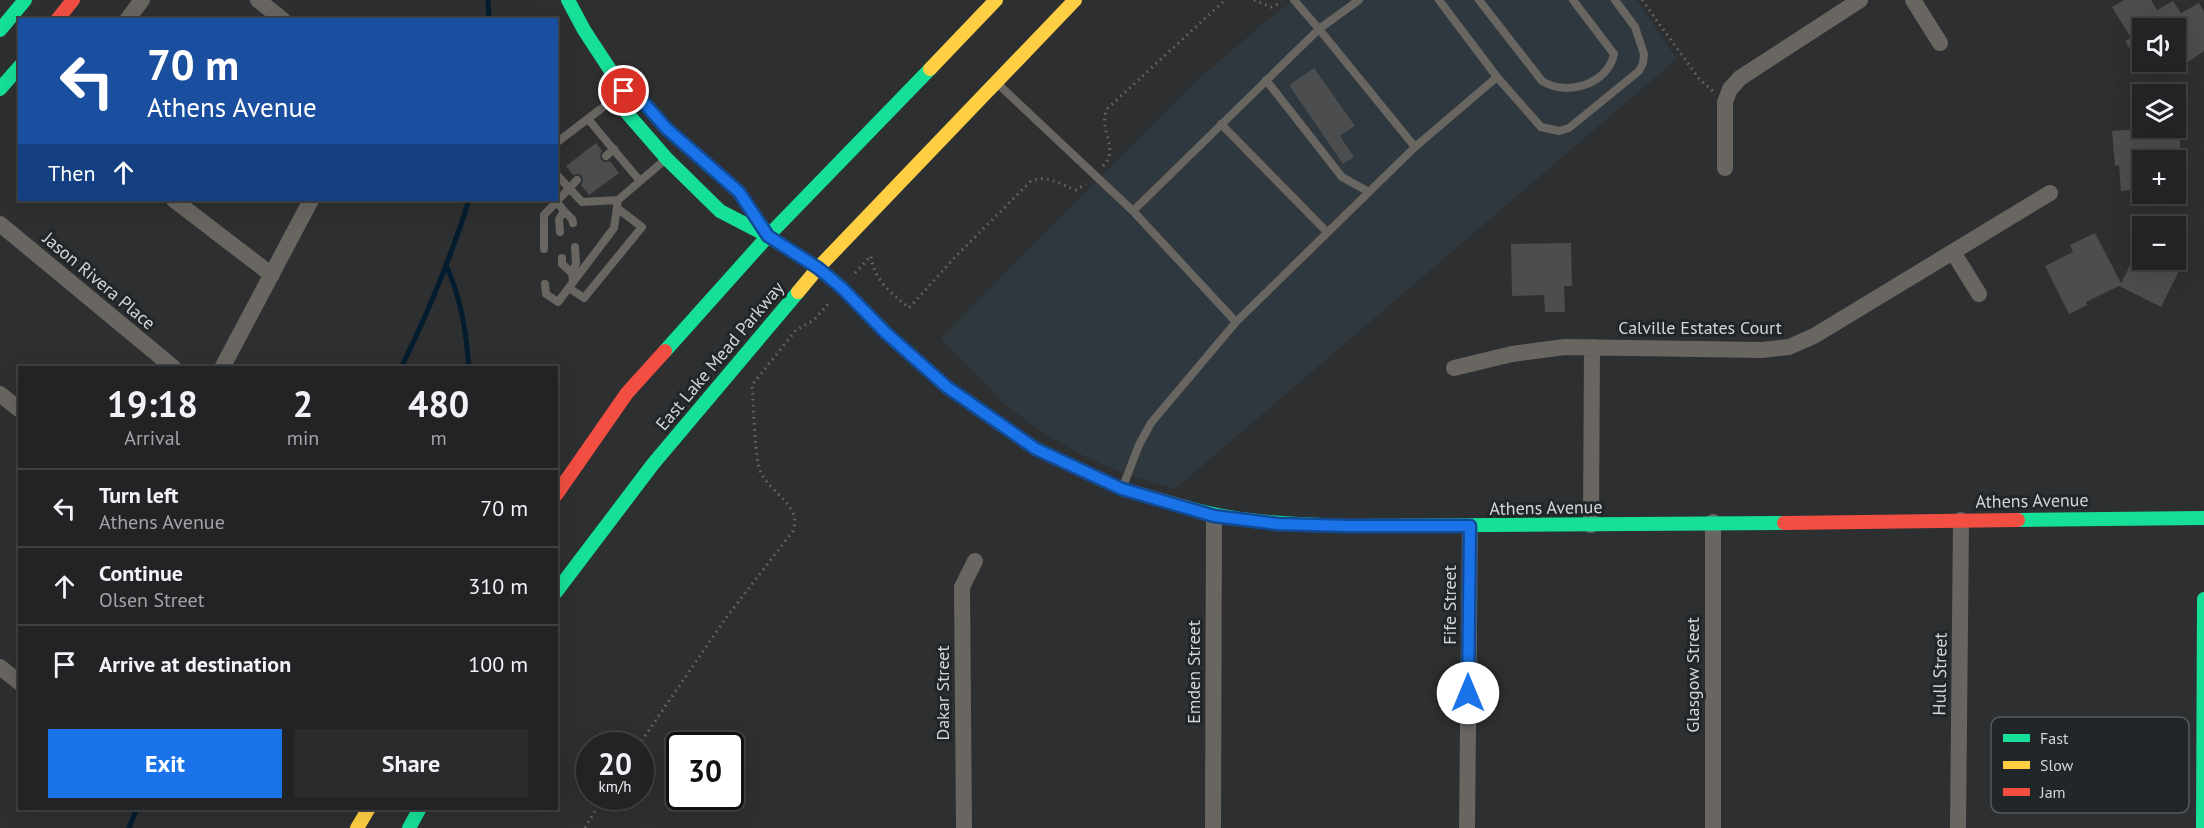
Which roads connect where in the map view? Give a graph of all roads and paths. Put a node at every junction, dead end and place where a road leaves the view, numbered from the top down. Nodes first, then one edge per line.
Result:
1 (25, 0) edge
2 (73, 0) edge
3 (142, 0) edge
4 (258, 0) edge
5 (568, 0) edge
6 (996, 0) edge
7 (1075, 0) edge
8 (1254, 0) edge
9 (1284, 0) edge
10 (1294, 0) edge
11 (1359, 0) edge
12 (1439, 0) edge
13 (1479, 0) edge
14 (1573, 0) edge
15 (1615, 0) edge
16 (1642, 0) edge
17 (1860, 0) edge
18 (1913, 0) edge
19 (59, 18) edge
20 (128, 18) edge
21 (280, 18) edge
22 (1319, 29) junction
23 (0, 30) edge
24 (1940, 43) dead end
25 (18, 68) edge
26 (1497, 77) junction
27 (1266, 80) junction
28 (995, 82) junction
29 (0, 89) edge
30 (624, 91) junction
31 (1725, 102) junction
32 (588, 119) junction
33 (1221, 124) junction
34 (558, 142) edge
35 (1415, 147) junction
36 (614, 149) junction
37 (606, 156) dead end
38 (667, 159) junction
39 (1725, 168) dead end
40 (558, 176) edge
41 (577, 180) dead end
42 (640, 182) junction
43 (568, 188) junction
44 (1369, 192) junction
45 (2050, 193) dead end
46 (175, 201) edge
47 (310, 201) edge
48 (558, 201) edge
49 (557, 202) joint
50 (618, 204) junction
51 (564, 211) junction
52 (1133, 211) junction
53 (573, 223) dead end
54 (0, 224) edge
55 (560, 232) dead end
56 (1327, 232) junction
57 (768, 236) junction
58 (574, 247) dead end
59 (544, 249) dead end
60 (1953, 252) junction
61 (562, 258) dead end
62 (818, 268) junction
63 (272, 275) junction
64 (571, 281) junction
65 (545, 284) dead end
66 (1979, 294) dead end
67 (1236, 322) junction
68 (1592, 347) junction
69 (172, 366) edge
70 (223, 366) edge
71 (1454, 368) dead end
72 (0, 394) edge
73 (18, 408) edge
74 (1122, 489) junction
75 (558, 492) edge
76 (1214, 516) junction
77 (2204, 518) edge
78 (1961, 520) junction
79 (1713, 522) junction
80 (1591, 525) junction
81 (1470, 526) junction
82 (975, 561) dead end
83 (558, 589) edge
84 (2204, 599) edge
85 (0, 667) edge
86 (18, 680) edge
87 (368, 810) edge
88 (419, 810) edge
89 (596, 810) edge
90 (357, 828) edge
91 (409, 828) edge
92 (585, 828) edge
93 (964, 828) edge
94 (1214, 828) edge
95 (1467, 828) edge
96 (1713, 828) edge
97 (1958, 828) edge
98 (2202, 828) edge

1 - 23 street
2 - 19 street
3 - 20 street
4 - 21 street
5 - 30 street
6 - 57 street
7 - 28 street, East Lake Mead Parkway
8 - 9 path
10 - 22 lane
11 - 22 lane
12 - 26 lane
13 - 14 lane
15 - 26 lane
16 - 31 path
17 - 31 street
18 - 24 street
22 - 27 lane
22 - 35 lane
25 - 29 street
26 - 35 lane
27 - 33 lane
27 - 44 lane
28 - 52 lane
28 - 62 street, East Lake Mead Parkway
30 - 32 lane
30 - 38 street, Athens Avenue
30 - 57 street
31 - 39 street
32 - 34 lane
32 - 36 lane
33 - 52 lane
33 - 56 lane
35 - 44 lane
36 - 37 lane
36 - 42 lane
38 - 42 lane
38 - 57 street, Athens Avenue
40 - 43 lane
41 - 43 lane
42 - 50 lane
43 - 48 lane
43 - 50 lane
44 - 56 lane
45 - 60 street, Calville Estates Court
46 - 63 street
47 - 63 street
49 - 51 lane
49 - 59 lane
50 - 64 lane
50 - 64 lane
51 - 53 lane
51 - 55 lane
52 - 67 lane
54 - 69 street, Jason Rivera Place
56 - 67 lane
57 - 62 street, Athens Avenue
57 - 75 street
58 - 64 lane
60 - 66 street
60 - 68 street, Calville Estates Court
61 - 64 lane
62 - 74 street, Athens Avenue
62 - 83 street, East Lake Mead Parkway
63 - 70 street
64 - 65 lane
67 - 74 lane
68 - 71 street, Calville Estates Court
68 - 80 street
72 - 73 street
74 - 76 street, Athens Avenue
76 - 81 street, Athens Avenue
76 - 94 street, Emden Street
77 - 78 street, Athens Avenue
78 - 79 street, Athens Avenue
78 - 97 street, Hull Street
79 - 80 street, Athens Avenue
79 - 96 street, Glasgow Street
80 - 81 street, Athens Avenue
81 - 95 street, Fife Street
82 - 93 street, Dakar Street
84 - 98 street
85 - 86 street
87 - 90 street
88 - 91 street
89 - 92 path

